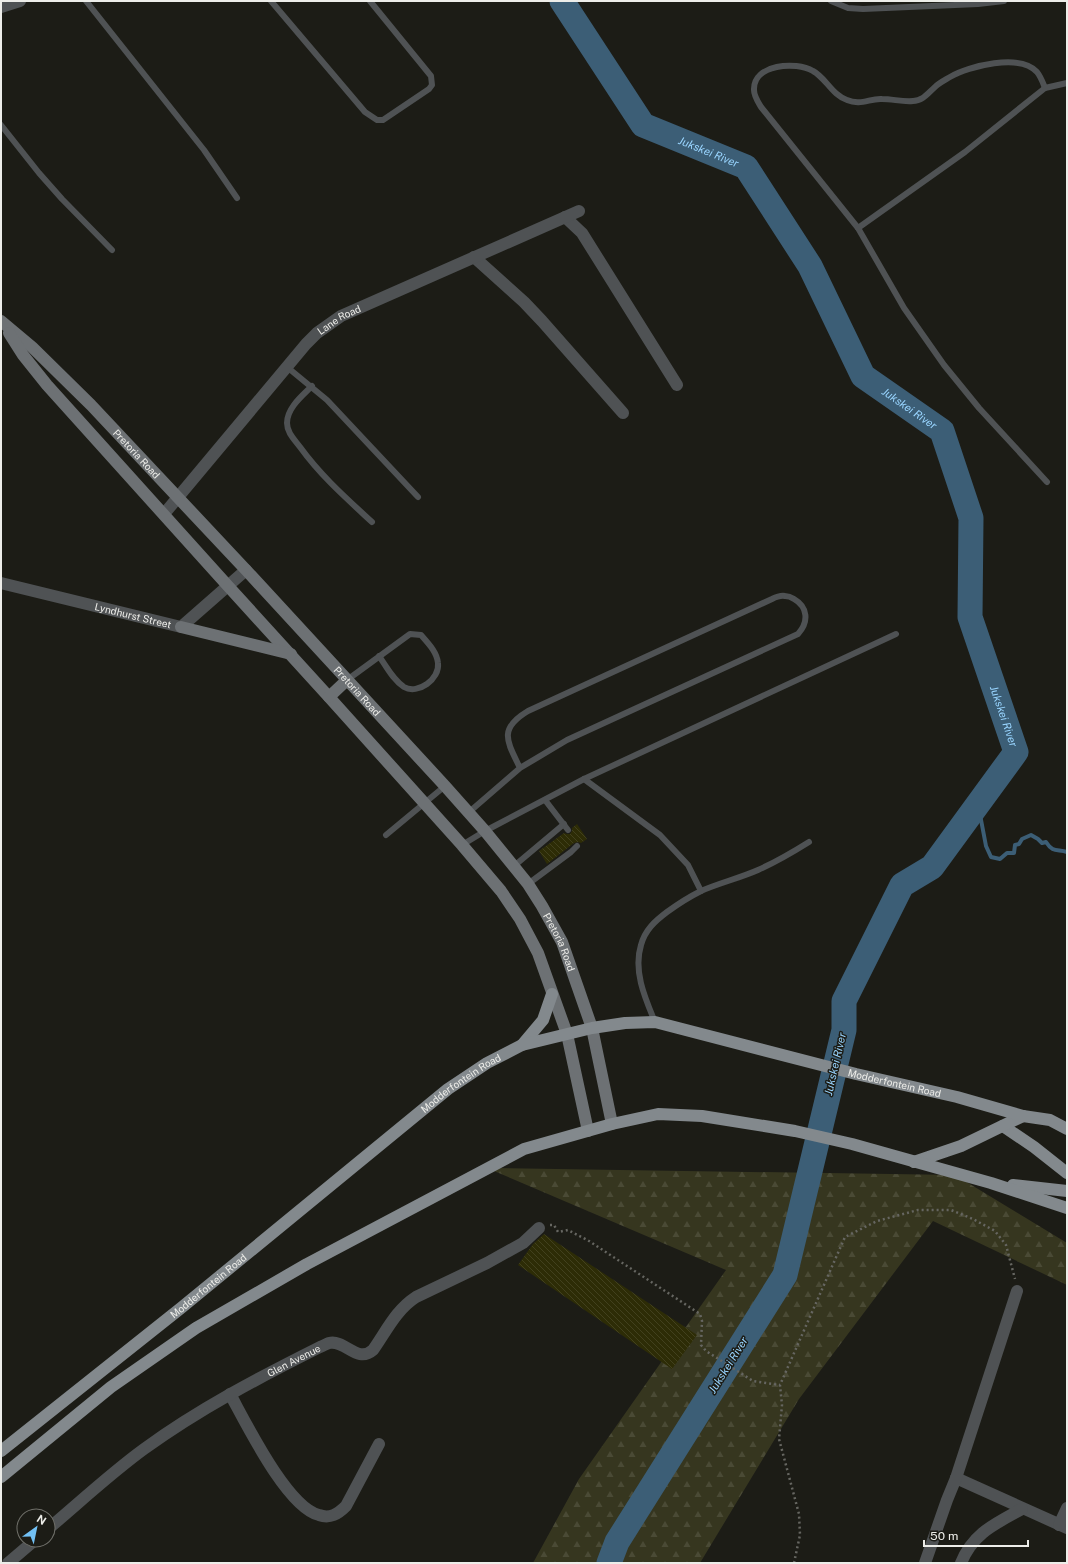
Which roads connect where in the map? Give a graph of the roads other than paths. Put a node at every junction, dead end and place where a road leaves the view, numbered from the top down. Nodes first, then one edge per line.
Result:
1 (20, 1) edge
2 (86, 1) edge
3 (271, 1) edge
4 (370, 1) edge
5 (831, 1) edge
6 (1004, 1) edge
7 (977, 3) edge
8 (1, 7) edge
9 (1067, 84) edge
10 (1045, 88) junction
11 (1, 124) edge
12 (237, 198) dead end
13 (579, 211) dead end
14 (565, 217) junction
15 (858, 228) junction
16 (112, 250) dead end
17 (474, 257) junction
18 (1, 321) edge
19 (287, 367) junction
20 (677, 385) dead end
21 (312, 386) junction
22 (623, 414) dead end
23 (1047, 482) dead end
24 (179, 497) junction
25 (418, 497) dead end
26 (164, 514) junction
27 (372, 522) dead end
28 (246, 570) junction
29 (1, 583) edge
30 (228, 586) junction
31 (181, 627) junction
32 (896, 634) dead end
33 (291, 654) junction
34 (379, 656) junction
35 (347, 680) junction
36 (329, 696) junction
37 (520, 768) junction
38 (584, 779) junction
39 (445, 786) junction
40 (545, 800) junction
41 (424, 802) junction
42 (468, 813) junction
43 (564, 824) junction
44 (568, 830) dead end
45 (486, 831) junction
46 (386, 835) dead end
47 (809, 842) dead end
48 (462, 845) junction
49 (577, 846) dead end
50 (514, 866) junction
51 (528, 884) junction
52 (701, 891) junction
53 (552, 994) junction
54 (655, 1022) junction
55 (592, 1028) junction
56 (567, 1034) junction
57 (522, 1045) junction
58 (1023, 1116) junction
59 (612, 1124) junction
60 (1003, 1126) junction
61 (1067, 1129) edge
62 (588, 1130) junction
63 (914, 1162) junction
64 (1067, 1173) edge
65 (992, 1183) junction
66 (1067, 1191) edge
67 (1067, 1208) edge
68 (539, 1228) road end
69 (1017, 1291) road end
70 (230, 1394) junction
71 (379, 1444) dead end
72 (1, 1451) edge
73 (1, 1477) edge
74 (956, 1478) junction
75 (1067, 1508) edge
76 (1022, 1509) junction
77 (56, 1522) edge
78 (1063, 1527) edge
79 (26, 1548) edge
80 (8, 1563) edge
81 (925, 1563) edge
82 (961, 1563) edge

1 - 8 street
2 - 12 lane
3 - 4 lane
5 - 7 lane
6 - 7 lane
9 - 10 lane
10 - 15 lane
10 - 15 lane
11 - 16 lane
13 - 14 street, Lane Road
14 - 17 street, Lane Road
14 - 20 street
15 - 23 lane
17 - 19 street, Lane Road
17 - 22 street
18 - 24 main road, Pretoria Road
18 - 26 main road, Pretoria Road
19 - 21 lane
19 - 24 street, Lane Road
21 - 25 lane
21 - 27 lane
24 - 26 street, Lane Road
24 - 28 main road, Pretoria Road
26 - 30 main road, Pretoria Road
28 - 30 street, Lyndhurst Street
28 - 35 main road, Pretoria Road
29 - 31 street, Lyndhurst Street
30 - 31 street, Lyndhurst Street
30 - 33 main road, Pretoria Road
31 - 33 main road
32 - 38 lane
33 - 36 main road, Pretoria Road
34 - 34 lane
34 - 35 lane
35 - 36 main road
35 - 39 main road, Pretoria Road
36 - 41 main road, Pretoria Road
37 - 37 lane
37 - 42 lane
38 - 40 lane
38 - 52 lane
39 - 41 lane
39 - 42 main road, Pretoria Road
40 - 43 lane
40 - 45 lane
41 - 46 lane
41 - 48 main road, Pretoria Road
42 - 45 main road, Pretoria Road
43 - 44 lane
43 - 50 lane
45 - 48 lane
45 - 50 main road, Pretoria Road
47 - 52 lane
48 - 53 main road, Pretoria Road
49 - 51 lane
50 - 51 main road, Pretoria Road
51 - 55 main road, Pretoria Road
52 - 54 lane
53 - 56 main road, Pretoria Road
53 - 57 main road
54 - 55 main road, Modderfontein Road
54 - 58 main road, Modderfontein Road
55 - 56 main road, Modderfontein Road
55 - 59 main road, Pretoria Road
56 - 57 main road, Modderfontein Road
56 - 62 main road, Pretoria Road
57 - 72 main road, Modderfontein Road
58 - 60 main road
58 - 61 main road, Modderfontein Road
59 - 62 main road
59 - 63 main road
60 - 63 main road
60 - 64 main road
62 - 73 main road
63 - 65 main road
65 - 66 main road
65 - 67 main road
68 - 70 street, Glen Avenue
69 - 74 street
70 - 71 street
70 - 77 street, Glen Avenue
74 - 76 street
74 - 81 street
75 - 78 street
76 - 78 street
76 - 82 street
79 - 80 street

